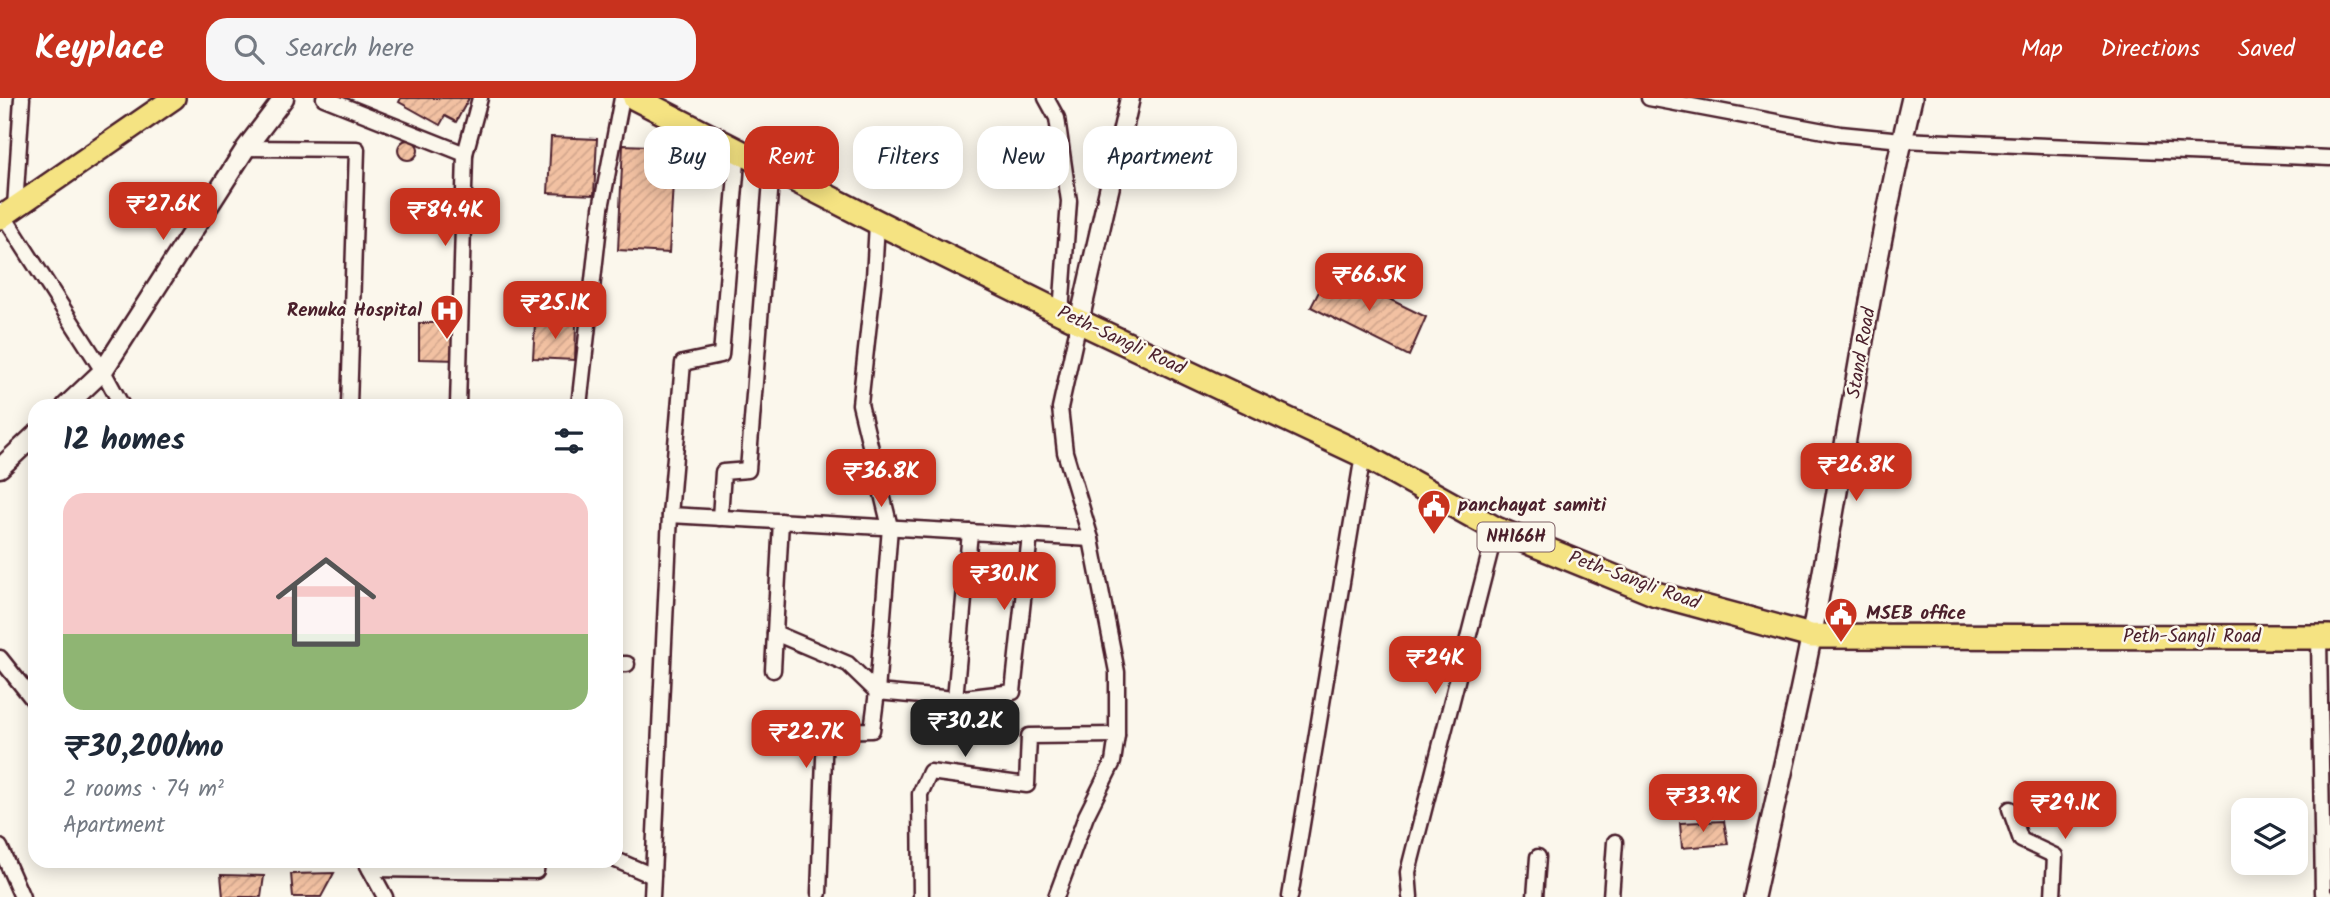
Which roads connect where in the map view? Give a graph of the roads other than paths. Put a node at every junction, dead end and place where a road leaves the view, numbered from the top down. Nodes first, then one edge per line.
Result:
1 (22, 98) edge
2 (174, 98) edge
3 (284, 98) edge
4 (324, 98) edge
5 (480, 98) edge
6 (622, 98) edge
7 (635, 98) edge
8 (1045, 98) edge
9 (1130, 98) edge
10 (1649, 98) edge
11 (1912, 98) edge
12 (1902, 140) junction
13 (246, 148) junction
14 (738, 150) junction
15 (744, 153) edge
16 (464, 154) junction
17 (2330, 158) edge
18 (770, 189) edge
19 (813, 189) edge
20 (5, 213) edge
21 (877, 222) junction
22 (1070, 318) junction
23 (103, 370) junction
24 (73, 399) edge
25 (118, 399) edge
26 (349, 399) edge
27 (458, 399) edge
28 (580, 399) edge
29 (28, 442) edge
30 (1363, 454) junction
31 (0, 468) edge
32 (670, 515) junction
33 (720, 518) junction
34 (781, 521) junction
35 (890, 527) junction
36 (1496, 529) junction
37 (970, 532) junction
38 (1030, 535) junction
39 (1091, 539) junction
40 (775, 633) junction
41 (1811, 636) junction
42 (2325, 637) edge
43 (0, 658) edge
44 (773, 670) dead end
45 (877, 692) junction
46 (28, 693) edge
47 (955, 699) junction
48 (1118, 735) junction
49 (2010, 809) dead end
50 (1615, 842) dead end
51 (0, 847) edge
52 (1538, 858) dead end
53 (623, 863) edge
54 (369, 868) edge
55 (452, 868) edge
56 (536, 868) edge
57 (653, 876) junction
58 (819, 893) dead end
59 (22, 897) edge
60 (385, 897) edge
61 (652, 897) edge
62 (921, 897) edge
63 (1056, 897) edge
64 (1290, 897) edge
65 (1410, 897) edge
66 (1535, 897) edge
67 (1611, 897) edge
68 (1754, 897) edge
69 (2053, 897) edge
70 (2326, 897) edge

1 - 20 street
2 - 20 main road
3 - 13 street
4 - 16 street
5 - 16 street
6 - 28 street
7 - 14 highway, NH166H
8 - 22 street
9 - 22 street
10 - 12 street
11 - 12 main road, Stand Road
12 - 17 street
12 - 41 main road, Stand Road
13 - 23 street
13 - 26 street
14 - 15 highway, NH166H
14 - 32 street
16 - 27 street
18 - 33 street
19 - 21 highway, Peth-Sangli Road / NH166H
20 - 23 street
21 - 22 highway, Peth-Sangli Road / NH166H
21 - 35 street
22 - 30 highway, Peth-Sangli Road / NH166H
22 - 39 street
23 - 24 street
23 - 25 street
29 - 31 street
30 - 36 highway, Peth-Sangli Road / NH166H
30 - 64 street
32 - 33 street
32 - 57 street
33 - 34 street
34 - 35 street
34 - 40 street
35 - 37 street
35 - 45 street
36 - 41 highway, Peth-Sangli Road / NH166H
36 - 65 street
37 - 38 street
37 - 47 street
38 - 39 street
38 - 47 street
39 - 48 street
40 - 44 street
40 - 45 street
41 - 42 highway, Peth-Sangli Road / NH166H
41 - 68 main road, Stand Road
42 - 70 street
43 - 46 street
45 - 47 street
45 - 58 street
48 - 62 street
48 - 63 street
49 - 69 street
50 - 67 street
51 - 59 street
52 - 66 street
53 - 57 street
54 - 60 street
55 - 56 street
57 - 61 street

